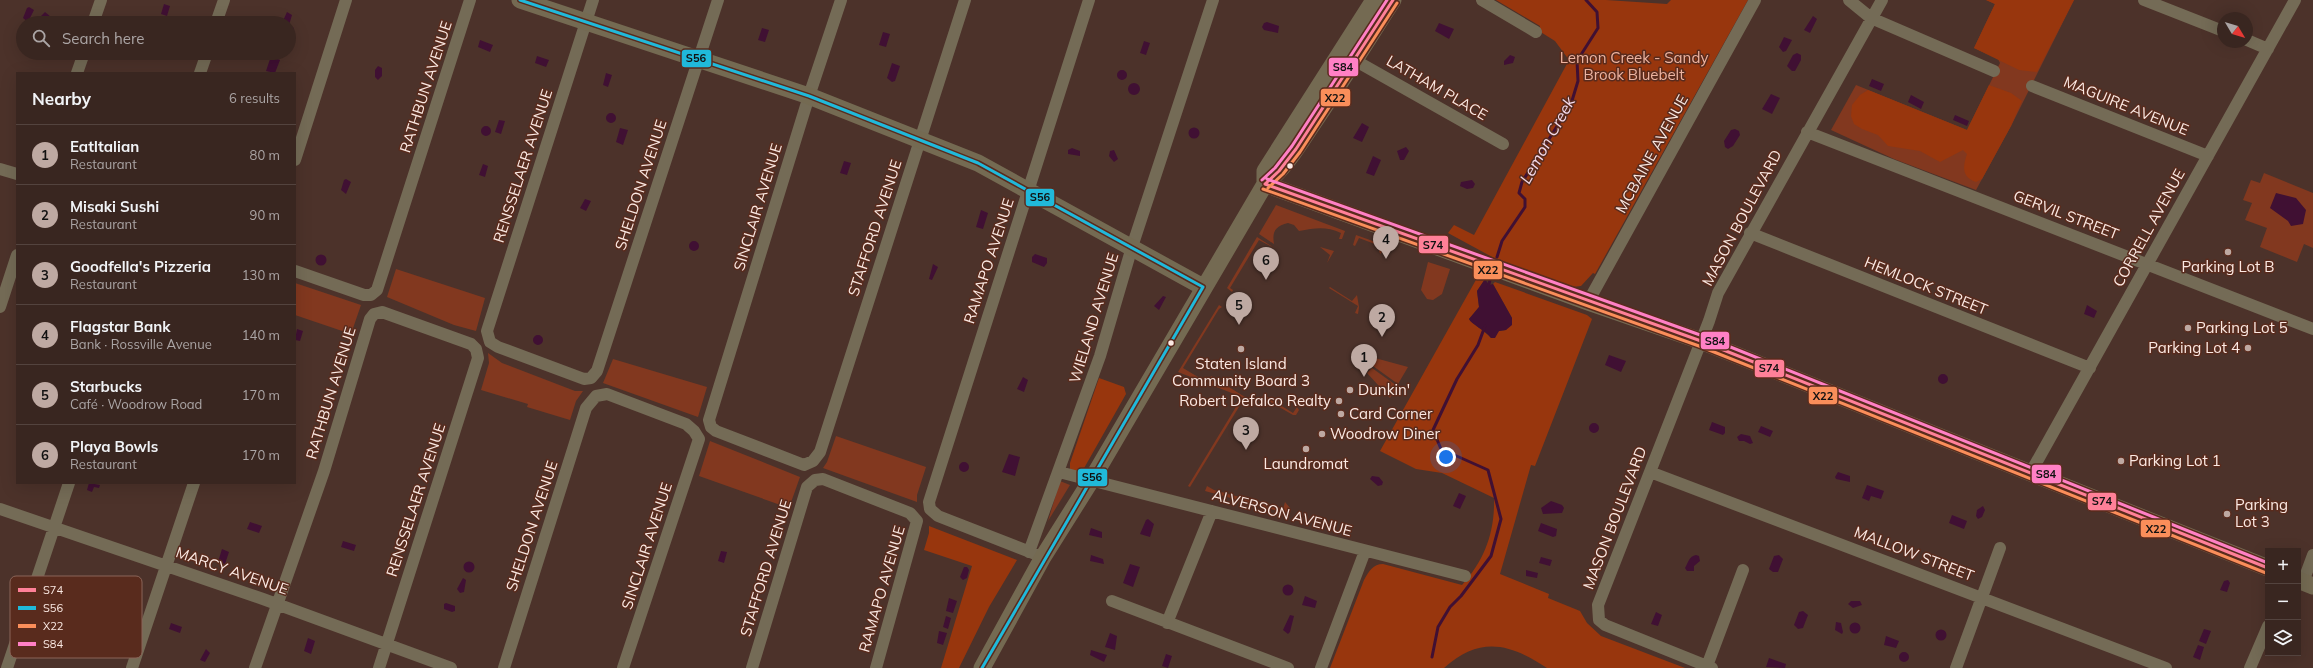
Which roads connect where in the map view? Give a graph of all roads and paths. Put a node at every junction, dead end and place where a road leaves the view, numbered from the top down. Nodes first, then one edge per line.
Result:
1 (101, 0) edge
2 (224, 0) edge
3 (346, 0) edge
4 (470, 0) edge
5 (520, 0) edge
6 (593, 0) edge
7 (718, 0) edge
8 (841, 0) edge
9 (965, 0) edge
10 (1089, 0) edge
11 (1213, 0) edge
12 (1374, 0) edge
13 (1393, 0) edge
14 (1482, 0) edge
15 (1755, 0) edge
16 (1849, 0) edge
17 (1882, 0) edge
18 (2144, 0) edge
19 (2295, 0) edge
20 (2159, 3) edge
21 (95, 16) edge
22 (218, 16) edge
23 (1871, 18) junction
24 (586, 21) junction
25 (2217, 28) edge
26 (1536, 32) dead end
27 (2253, 43) edge
28 (2268, 49) junction
29 (1339, 53) junction
30 (699, 58) junction
31 (82, 60) edge
32 (204, 60) edge
33 (1356, 61) junction
34 (1994, 71) dead end
35 (77, 72) edge
36 (200, 72) edge
37 (2032, 86) dead end
38 (809, 96) junction
39 (1807, 132) junction
40 (920, 139) junction
41 (1503, 144) dead end
42 (2208, 156) junction
43 (296, 157) edge
44 (0, 169) edge
45 (16, 174) edge
46 (1265, 184) junction
47 (1028, 189) junction
48 (1750, 233) junction
49 (1132, 247) junction
50 (16, 258) edge
51 (2148, 264) junction
52 (296, 271) edge
53 (1203, 287) junction
54 (1588, 302) junction
55 (0, 307) edge
56 (2313, 329) edge
57 (1701, 341) junction
58 (471, 344) joint
59 (2090, 368) junction
60 (591, 378) joint
61 (697, 434) joint
62 (810, 463) joint
63 (1059, 472) junction
64 (1650, 472) junction
65 (2031, 472) junction
66 (1092, 479) junction
67 (69, 484) edge
68 (194, 484) edge
69 (0, 509) edge
70 (1212, 511) junction
71 (916, 518) joint
72 (53, 528) junction
73 (2000, 548) dead end
74 (1365, 551) junction
75 (1036, 555) junction
76 (2313, 555) edge
77 (165, 565) junction
78 (2265, 567) edge
79 (1743, 570) dead end
80 (37, 576) edge
81 (1465, 576) dead end
82 (2305, 583) edge
83 (1981, 597) junction
84 (1112, 601) dead end
85 (276, 604) junction
86 (1167, 623) junction
87 (2265, 633) edge
88 (142, 637) edge
89 (387, 645) junction
90 (10, 656) edge
91 (135, 658) edge
92 (1710, 667) edge
93 (6, 668) edge
94 (132, 668) edge
95 (255, 668) edge
96 (379, 668) edge
97 (451, 668) edge
98 (504, 668) edge
99 (624, 668) edge
100 (752, 668) edge
101 (876, 668) edge
102 (982, 668) edge
103 (1288, 668) edge
104 (1322, 668) edge
105 (1956, 668) edge
106 (2166, 668) edge
107 (2250, 668) edge

1 - 21 street
2 - 22 street
3 - 43 street
4 - 52 street, RATHBUN AVENUE
5 - 24 street
6 - 24 street, RENSSELAER AVENUE
7 - 30 street, SHELDON AVENUE
8 - 38 street, SINCLAIR AVENUE
9 - 40 street, STAFFORD AVENUE
10 - 47 street, RAMAPO AVENUE
11 - 49 street, WIELAND AVENUE
12 - 29 street
13 - 33 street
14 - 26 street
15 - 54 street, MCBAINE AVENUE
16 - 23 street
17 - 23 street, MASON BOULEVARD
18 - 20 street
19 - 28 street, CORRELL AVENUE
20 - 25 street
23 - 34 street
23 - 39 street, MASON BOULEVARD
24 - 30 street
24 - 60 street, RENSSELAER AVENUE
27 - 28 street
28 - 42 street, CORRELL AVENUE
29 - 33 street
29 - 46 street
30 - 38 street
30 - 60 street, SHELDON AVENUE
31 - 35 street
32 - 36 street
33 - 41 street, LATHAM PLACE
33 - 46 street
37 - 42 street, MAGUIRE AVENUE
38 - 40 street
38 - 62 street, SINCLAIR AVENUE
39 - 48 street, MASON BOULEVARD
39 - 51 street, GERVIL STREET
40 - 47 street
40 - 62 street, STAFFORD AVENUE
42 - 51 street, CORRELL AVENUE
44 - 45 street
46 - 53 street
46 - 54 street
47 - 49 street
47 - 75 street, RAMAPO AVENUE
48 - 57 street, MASON BOULEVARD
48 - 59 street, HEMLOCK STREET
49 - 53 street
49 - 63 street, WIELAND AVENUE
50 - 55 street
51 - 56 street, GERVIL STREET
51 - 59 street, CORRELL AVENUE
53 - 66 street
54 - 57 street
57 - 64 street, MASON BOULEVARD
57 - 65 street
58 - 85 street, RATHBUN AVENUE
58 - 89 street, RENSSELAER AVENUE
59 - 65 street, CORRELL AVENUE
61 - 98 street, SHELDON AVENUE
61 - 99 street, SINCLAIR AVENUE
63 - 66 street, ALVERSON AVENUE
63 - 75 street, WIELAND AVENUE
64 - 83 street, MALLOW STREET
64 - 92 street, MASON BOULEVARD
65 - 78 street
66 - 70 street, ALVERSON AVENUE
66 - 75 street
67 - 72 street
68 - 77 street
69 - 72 street, MARCY AVENUE
70 - 74 street, ALVERSON AVENUE
70 - 86 street
71 - 100 street, STAFFORD AVENUE
71 - 101 street, RAMAPO AVENUE
72 - 77 street, MARCY AVENUE
72 - 80 street
73 - 83 street
74 - 81 street, ALVERSON AVENUE
74 - 104 street
75 - 102 street
76 - 82 street
77 - 85 street, MARCY AVENUE
77 - 88 street
79 - 92 street
83 - 105 street
83 - 106 street, MALLOW STREET
84 - 86 street
85 - 89 street, MARCY AVENUE
85 - 95 street, RATHBUN AVENUE
86 - 103 street
87 - 107 street
89 - 96 street, RENSSELAER AVENUE
89 - 97 street, MARCY AVENUE
90 - 93 street
91 - 94 street

